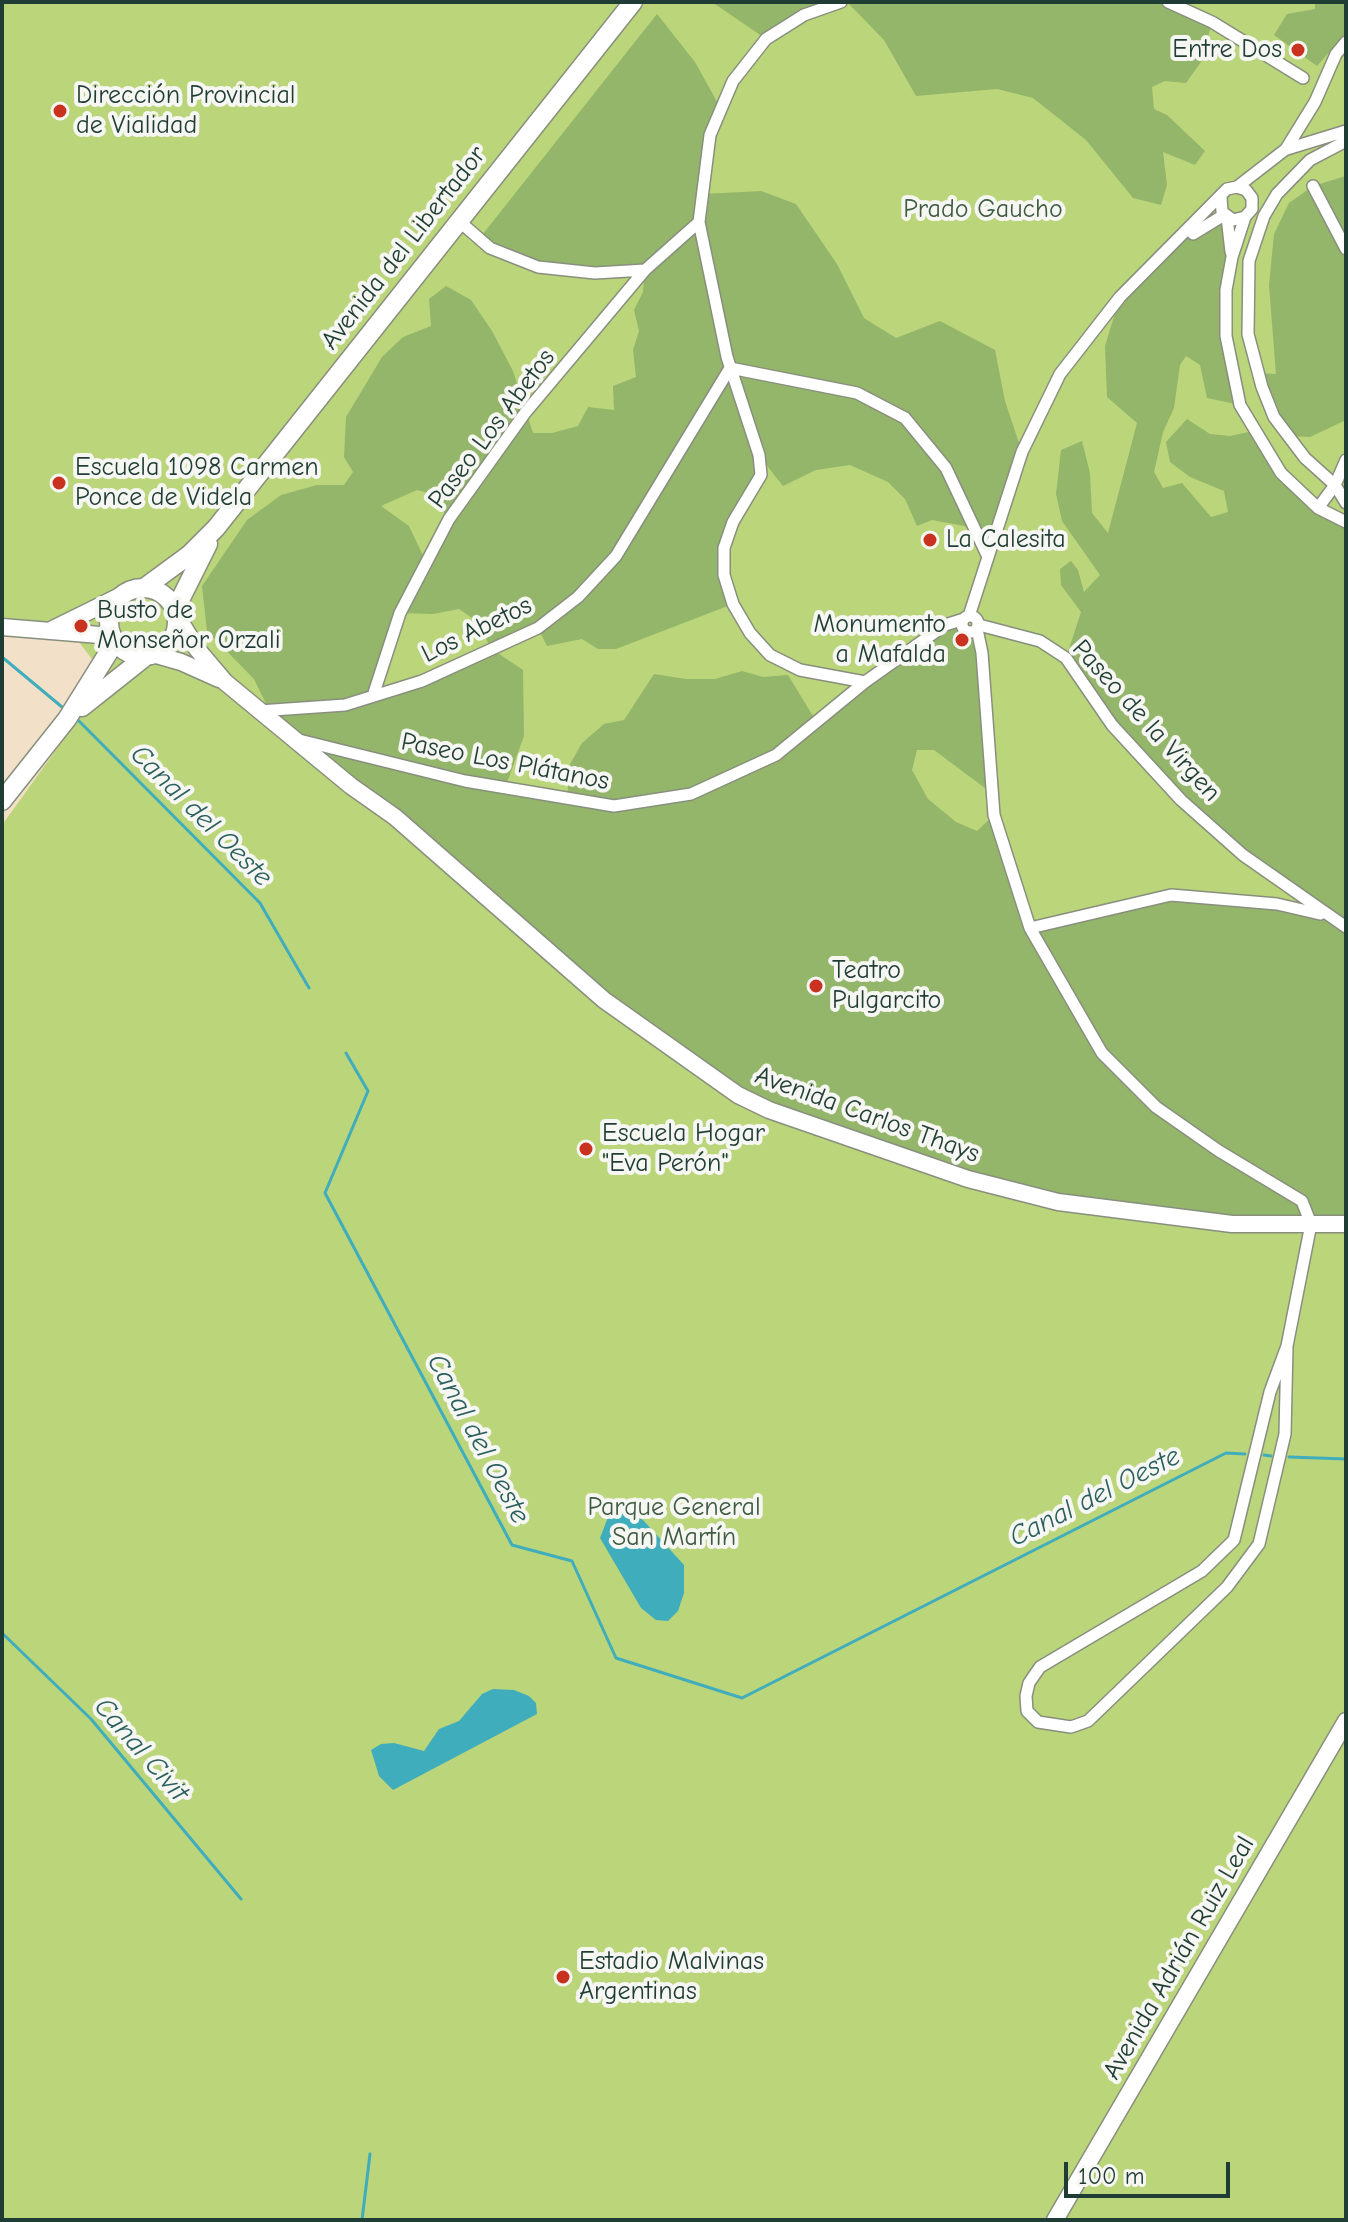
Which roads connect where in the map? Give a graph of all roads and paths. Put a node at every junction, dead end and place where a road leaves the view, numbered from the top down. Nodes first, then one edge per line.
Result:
1 (633, 2) edge
2 (841, 2) edge
3 (1168, 2) edge
4 (1346, 42) edge
5 (1303, 78) dead end
6 (1346, 131) edge
7 (1346, 141) edge
8 (1286, 149) junction
9 (1265, 169) junction
10 (1313, 186) dead end
11 (1237, 187) junction
12 (1221, 197) junction
13 (1252, 198) junction
14 (1226, 216) junction
15 (1245, 217) junction
16 (459, 221) junction
17 (699, 222) junction
18 (1179, 242) junction
19 (1346, 249) edge
20 (1232, 257) junction
21 (645, 270) junction
22 (730, 368) junction
23 (1346, 460) edge
24 (1335, 485) junction
25 (1346, 503) edge
26 (1318, 508) junction
27 (1346, 522) edge
28 (216, 528) junction
29 (988, 557) junction
30 (144, 588) junction
31 (120, 596) junction
32 (176, 613) junction
33 (972, 621) junction
34 (945, 625) joint
35 (2, 627) edge
36 (51, 629) junction
37 (113, 639) junction
38 (149, 656) junction
39 (225, 682) junction
40 (865, 682) junction
41 (373, 696) junction
42 (259, 711) junction
43 (67, 719) junction
44 (295, 739) junction
45 (2, 801) edge
46 (1329, 916) junction
47 (1346, 927) edge
48 (1030, 928) junction
49 (1311, 1224) junction
50 (1346, 1224) edge
51 (1287, 1346) junction
52 (1346, 1721) edge
53 (1055, 2220) edge

1 - 16 main road, Avenida del Libertador
2 - 17 street
3 - 5 street
4 - 8 street
6 - 8 street
7 - 24 street
8 - 9 street
9 - 11 street
9 - 13 street
10 - 19 street
11 - 12 street
11 - 13 street
12 - 14 street
12 - 18 street
13 - 15 street
14 - 15 street
14 - 18 street
14 - 20 street
15 - 20 street
16 - 21 street
16 - 28 main road, Avenida del Libertador
17 - 21 street, Paseo Los Abetos
17 - 22 street
18 - 29 street
20 - 26 street
21 - 41 street, Paseo Los Abetos
22 - 29 street
22 - 40 street
22 - 41 street, Los Abetos
23 - 24 street
24 - 25 street
24 - 26 street
26 - 27 street
28 - 30 main road, Avenida del Libertador
28 - 32 main road, Avenida del Libertador
29 - 33 street
30 - 31 main road
30 - 32 main road
31 - 36 street
31 - 37 main road
32 - 38 main road
32 - 39 street, Avenida Carlos Thays
33 - 34 street, Paseo de la Virgen
33 - 46 street, Paseo de la Virgen
33 - 48 street
34 - 40 street, Paseo Los Plátanos
35 - 36 street
36 - 37 street
37 - 38 main road
37 - 43 main road
38 - 39 street, Avenida Carlos Thays
38 - 43 main road
39 - 42 street, Avenida Carlos Thays
40 - 44 street, Paseo Los Plátanos
41 - 42 street, Los Abetos
42 - 44 street, Avenida Carlos Thays
43 - 45 main road
44 - 49 street, Avenida Carlos Thays
46 - 47 street, Paseo de la Virgen
46 - 48 street
48 - 49 street
49 - 50 street, Avenida Carlos Thays
49 - 51 street
51 - 51 street
52 - 53 street, Avenida Adrián Ruiz Leal

